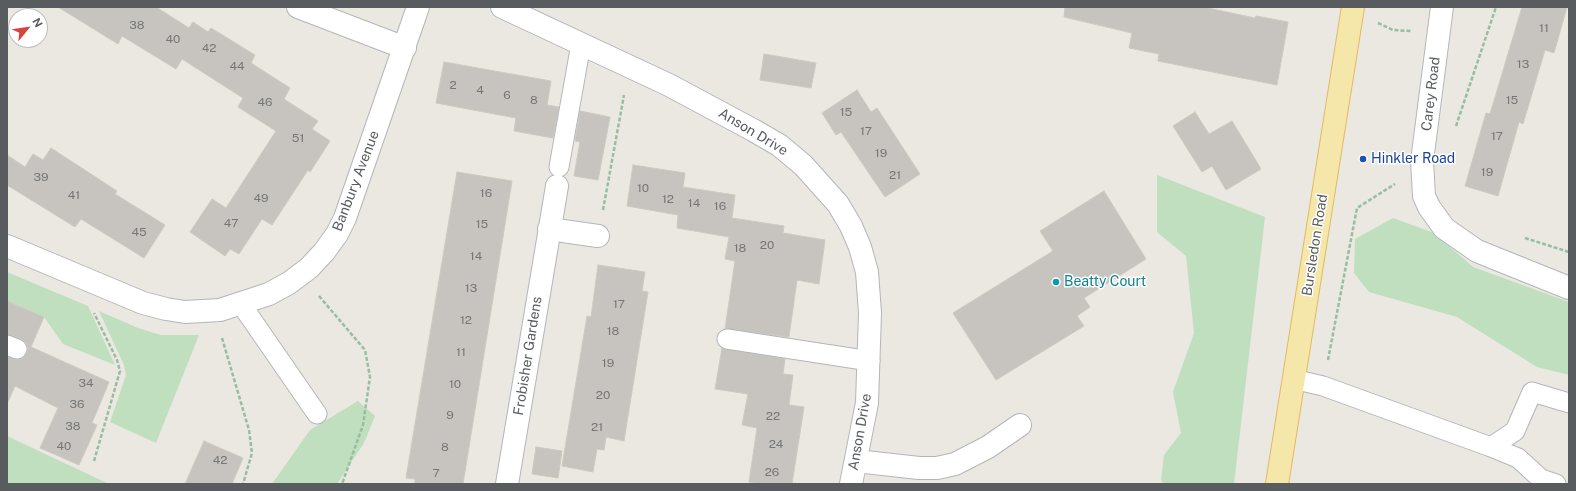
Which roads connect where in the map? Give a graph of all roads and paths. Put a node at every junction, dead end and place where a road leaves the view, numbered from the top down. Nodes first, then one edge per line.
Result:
1 (298, 7) edge
2 (418, 7) edge
3 (502, 7) edge
4 (1353, 7) edge
5 (1442, 7) edge
6 (1496, 7) edge
7 (581, 44) junction
8 (405, 48) junction
9 (629, 67) junction
10 (1454, 133) dead end
11 (1422, 161) junction
12 (558, 177) joint
13 (549, 229) junction
14 (598, 236) joint
15 (7, 246) edge
16 (301, 274) junction
17 (100, 285) junction
18 (1569, 288) edge
19 (241, 304) junction
20 (214, 310) junction
21 (727, 339) dead end
22 (1330, 348) dead end
23 (870, 361) junction
24 (1293, 379) junction
25 (1569, 403) edge
26 (318, 414) dead end
27 (1020, 425) dead end
28 (1491, 447) junction
29 (94, 461) dead end
30 (856, 461) junction
31 (243, 484) edge
32 (342, 484) edge
33 (507, 484) edge
34 (851, 484) edge
35 (1277, 484) edge
36 (1556, 484) edge

1 - 8 street
2 - 8 street, Banbury Avenue
3 - 7 street, Anson Drive
4 - 24 main road, Bursledon Road
5 - 11 street, Carey Road
6 - 10 path
7 - 9 street, Anson Drive
7 - 12 lane
8 - 16 street, Banbury Avenue
9 - 14 path
9 - 23 street, Anson Drive
11 - 18 street, Carey Road
11 - 22 path
12 - 13 street, Frobisher Gardens
13 - 14 street
13 - 33 street, Frobisher Gardens
15 - 17 street, Banbury Avenue
16 - 19 street, Banbury Avenue
16 - 32 path
17 - 20 street, Banbury Avenue
17 - 29 path
19 - 20 street, Banbury Avenue
19 - 26 lane
20 - 31 path
21 - 23 lane
23 - 30 street, Anson Drive
24 - 28 lane
24 - 35 main road, Bursledon Road
25 - 28 lane
27 - 30 street
28 - 36 lane
30 - 34 street, Anson Drive

